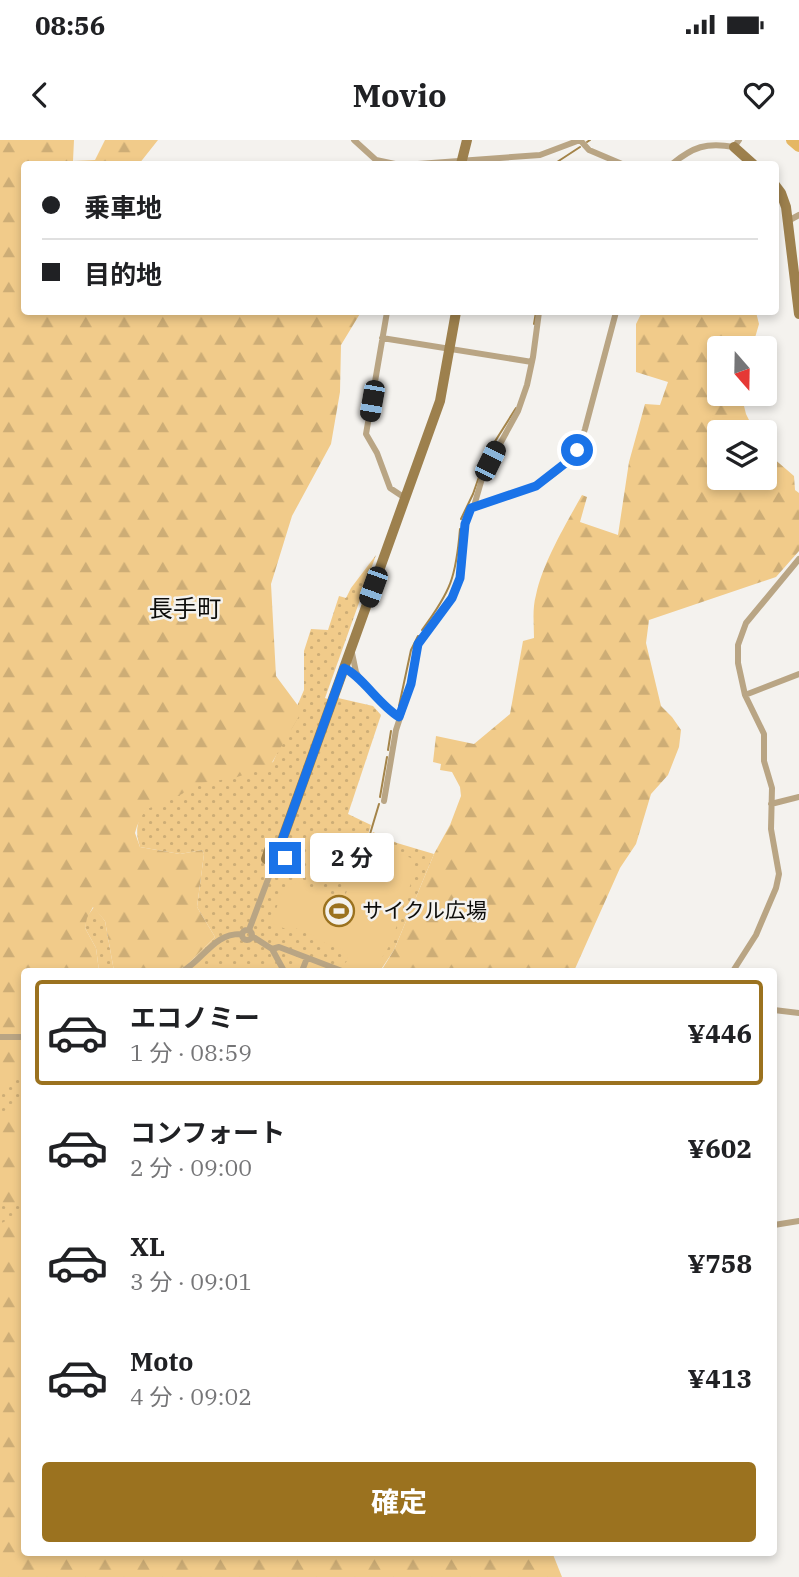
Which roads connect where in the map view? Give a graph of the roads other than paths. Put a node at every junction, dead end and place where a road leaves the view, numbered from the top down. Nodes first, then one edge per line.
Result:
1 (354, 140) edge
2 (467, 140) edge
3 (736, 143) edge
4 (540, 155) junction
5 (381, 161) edge
6 (462, 161) edge
7 (481, 161) edge
8 (541, 161) edge
9 (615, 161) edge
10 (676, 161) edge
11 (751, 161) edge
12 (779, 192) edge
13 (799, 215) edge
14 (788, 221) junction
15 (799, 314) edge
16 (386, 315) edge
17 (456, 315) edge
18 (539, 315) edge
19 (615, 315) edge
20 (382, 338) junction
21 (451, 349) junction
22 (532, 362) junction
23 (405, 498) junction
24 (474, 506) junction
25 (799, 559) edge
26 (351, 647) junction
27 (344, 668) junction
28 (799, 674) edge
29 (362, 683) junction
30 (745, 695) junction
31 (399, 717) junction
32 (799, 797) edge
33 (384, 801) dead end
34 (771, 804) junction
35 (280, 846) dead end
36 (272, 866) dead end
37 (251, 933) junction
38 (272, 950) junction
39 (307, 958) junction
40 (188, 968) edge
41 (282, 968) edge
42 (303, 968) edge
43 (334, 968) edge
44 (735, 968) edge
45 (777, 1010) edge
46 (799, 1013) edge
47 (0, 1037) edge
48 (21, 1037) edge
49 (799, 1221) edge
50 (777, 1225) edge

1 - 5 street
2 - 6 street
3 - 10 street
3 - 11 street
4 - 7 street
4 - 8 street
4 - 9 street
12 - 14 street
13 - 14 street
14 - 15 street
16 - 20 street
17 - 21 street
18 - 22 street
19 - 24 street
20 - 21 street
20 - 23 street
21 - 22 street
21 - 23 street
22 - 24 street
23 - 26 street
24 - 31 street
25 - 30 street
26 - 27 street
26 - 29 street
27 - 29 street
27 - 35 street
28 - 30 street
29 - 31 street
30 - 34 street
31 - 33 street
32 - 34 street
34 - 44 street
36 - 37 street
37 - 38 street
37 - 40 street
38 - 39 street
38 - 41 street
39 - 42 street
39 - 43 street
45 - 46 street
47 - 48 street
49 - 50 street

